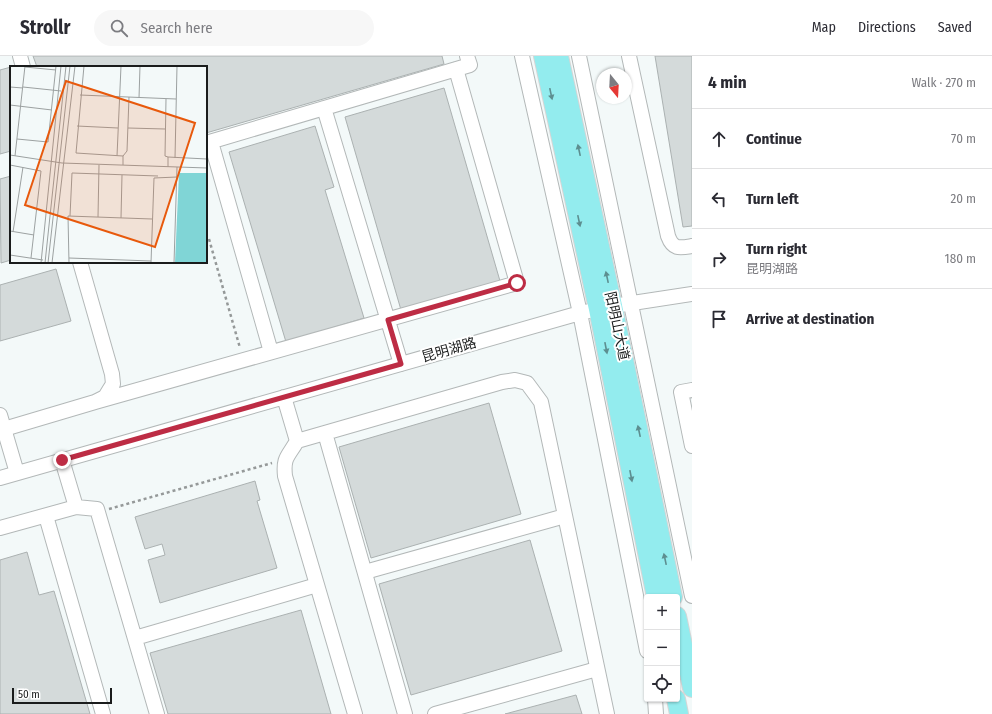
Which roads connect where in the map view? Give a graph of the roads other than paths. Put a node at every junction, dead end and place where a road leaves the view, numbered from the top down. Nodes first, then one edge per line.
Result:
1 (20, 56) edge
2 (467, 56) edge
3 (522, 56) edge
4 (543, 56) edge
5 (559, 56) edge
6 (579, 56) edge
7 (629, 56) edge
8 (23, 66) edge
9 (456, 69) junction
10 (324, 108) junction
11 (208, 143) edge
12 (692, 246) edge
13 (80, 263) edge
14 (692, 294) edge
15 (614, 306) junction
16 (580, 313) junction
17 (388, 320) junction
18 (271, 352) junction
19 (401, 364) junction
20 (692, 390) edge
21 (284, 397) junction
22 (95, 402) junction
23 (0, 415) edge
24 (4, 429) junction
25 (325, 433) junction
26 (297, 441) junction
27 (692, 446) edge
28 (62, 460) junction
29 (17, 473) junction
30 (0, 478) edge
31 (76, 507) junction
32 (46, 516) junction
33 (565, 516) junction
34 (0, 528) edge
35 (365, 572) junction
36 (317, 585) junction
37 (656, 594) edge
38 (672, 594) edge
39 (692, 596) edge
40 (680, 630) edge
41 (644, 636) edge
42 (135, 638) junction
43 (685, 660) edge
44 (598, 669) junction
45 (692, 688) edge
46 (655, 702) edge
47 (677, 702) edge
48 (103, 714) edge
49 (157, 714) edge
50 (355, 714) edge
51 (405, 714) edge
52 (435, 714) edge
53 (607, 714) edge
54 (656, 714) edge
55 (679, 714) edge

1 - 8 street
2 - 9 street
3 - 16 street
4 -> 15 main road, 阳明山大道
15 -> 5 main road, 阳明山大道
6 - 15 street
7 - 12 street
9 - 10 street
9 - 17 street
10 - 11 street
10 - 17 street
11 - 18 street
13 - 22 street
14 - 15 street, 昆明湖路
15 - 16 street, 昆明湖路
15 -> 37 main road, 阳明山大道
38 -> 15 main road, 阳明山大道
15 - 39 street
16 - 19 street, 昆明湖路
16 - 41 street
17 - 18 street
17 - 19 street
18 - 22 street
19 - 21 street, 昆明湖路
20 - 27 street
21 - 26 street
21 - 28 street, 昆明湖路
22 - 24 street
23 - 24 street
24 - 29 street
25 - 26 street
25 - 33 street
25 - 35 street
26 - 36 street
28 - 29 street, 昆明湖路
28 - 31 street
29 - 30 street, 昆明湖路
31 - 32 street
31 - 42 street
32 - 34 street
32 - 48 street
33 - 35 street
33 - 44 street
35 - 51 street
36 - 42 street
36 - 50 street
40 - 43 main road
42 - 49 street
43 - 45 main road
44 - 52 street
44 - 53 street
46 - 54 street
47 - 55 main road

